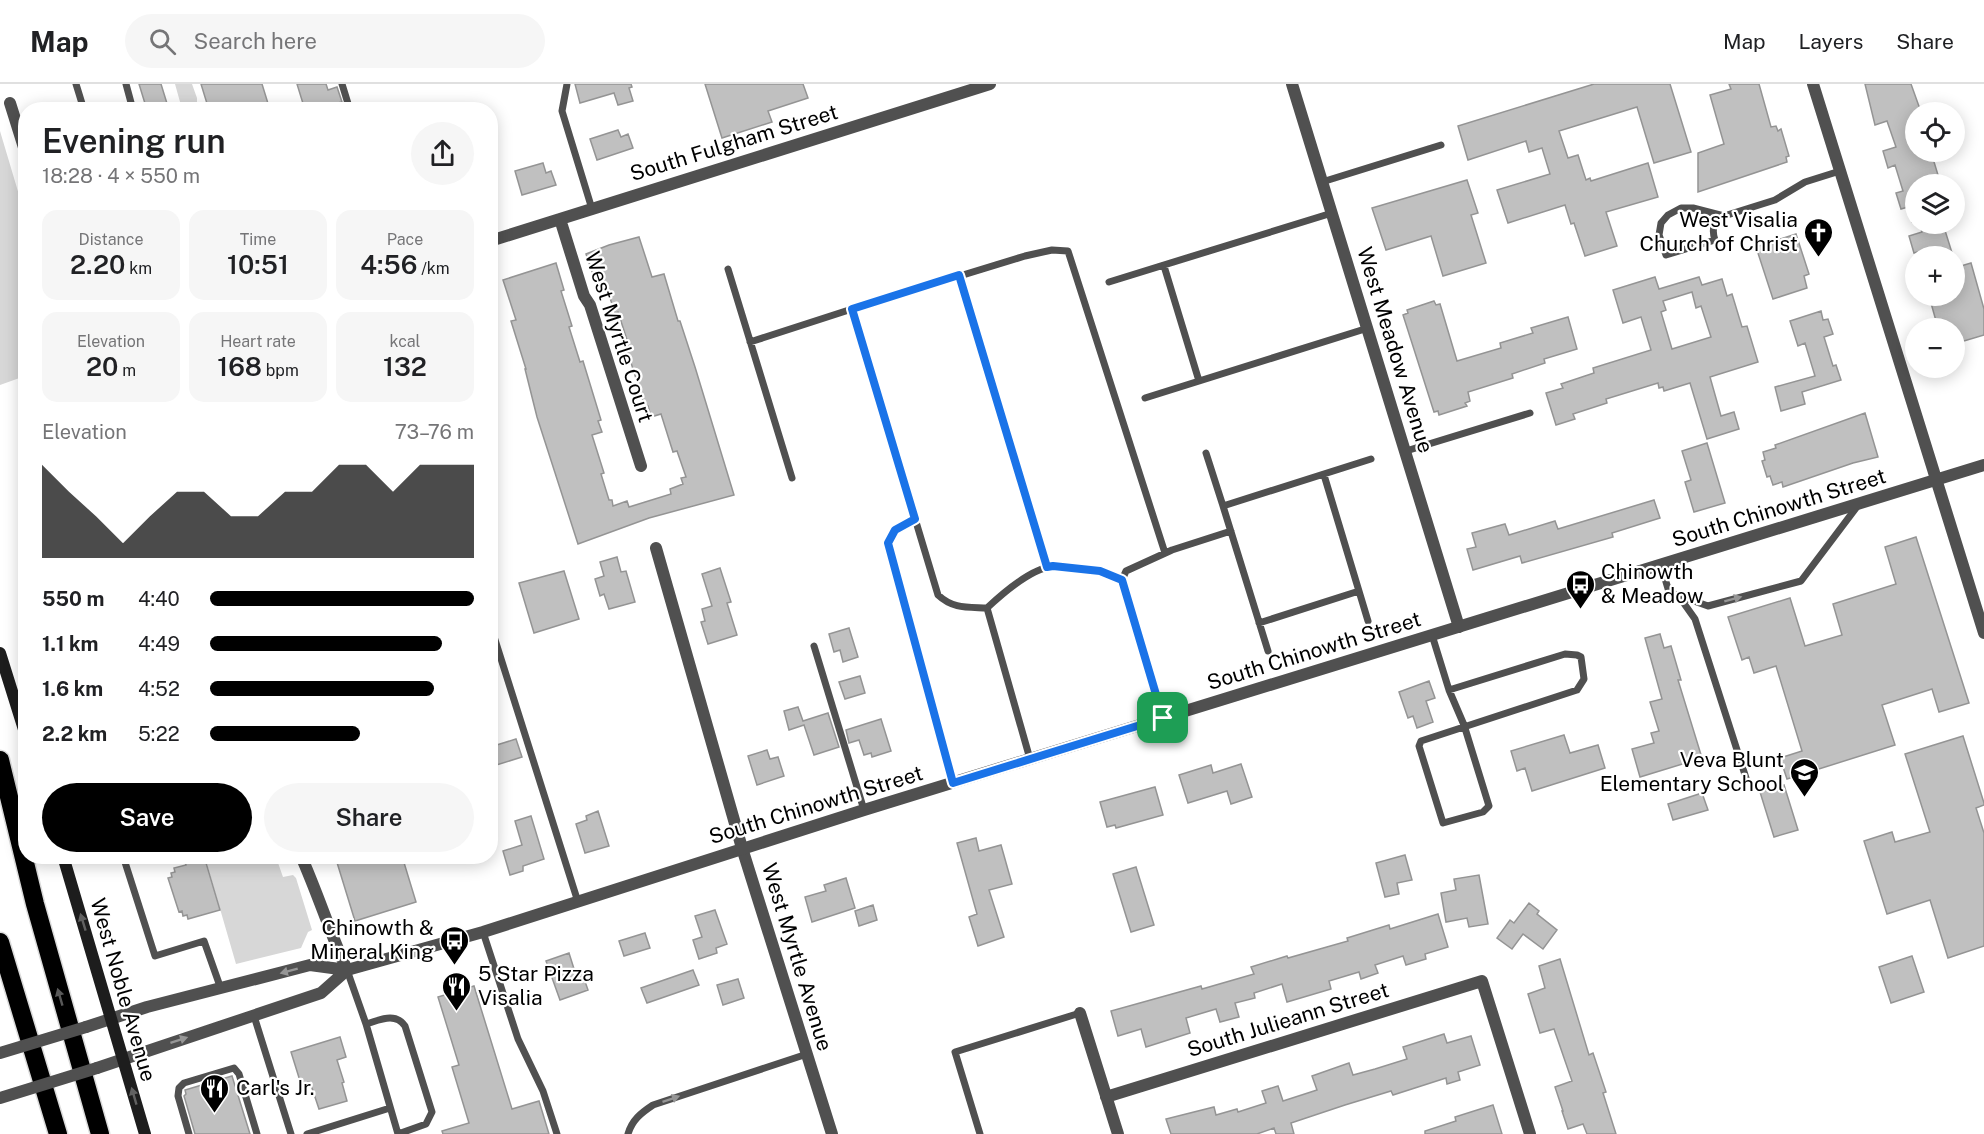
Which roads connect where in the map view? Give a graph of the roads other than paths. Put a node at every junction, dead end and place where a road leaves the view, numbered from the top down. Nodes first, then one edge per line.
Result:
1 (76, 84) edge
2 (126, 84) edge
3 (342, 84) edge
4 (567, 84) edge
5 (990, 84) edge
6 (1292, 84) edge
7 (1813, 84) edge
8 (82, 102) edge
9 (131, 102) edge
10 (348, 102) edge
11 (10, 103) dead end
12 (18, 128) edge
13 (1441, 145) dead end
14 (1840, 171) junction
15 (1322, 182) junction
16 (592, 209) junction
17 (1332, 213) junction
18 (1724, 216) junction
19 (560, 219) junction
20 (498, 238) edge
21 (1164, 266) junction
22 (728, 269) dead end
23 (959, 275) junction
24 (1109, 282) dead end
25 (852, 309) junction
26 (1368, 328) junction
27 (750, 342) junction
28 (1199, 381) junction
29 (1145, 398) dead end
30 (1530, 413) dead end
31 (1406, 451) junction
32 (1206, 453) dead end
33 (1371, 459) dead end
34 (1984, 465) edge
35 (641, 466) dead end
36 (1324, 475) junction
37 (792, 478) dead end
38 (1937, 480) junction
39 (1860, 504) junction
40 (1223, 506) junction
41 (915, 519) junction
42 (1231, 531) junction
43 (656, 548) dead end
44 (1165, 553) junction
45 (1661, 565) junction
46 (1047, 567) junction
47 (1122, 580) junction
48 (1359, 591) junction
49 (1678, 595) junction
50 (987, 608) junction
51 (1368, 621) dead end
52 (1259, 622) junction
53 (1459, 627) junction
54 (1984, 633) edge
55 (1432, 635) junction
56 (814, 646) dead end
57 (498, 649) edge
58 (1268, 651) dead end
59 (0, 653) edge
60 (1449, 690) junction
61 (18, 710) edge
62 (1163, 718) junction
63 (1464, 725) junction
64 (1030, 759) junction
65 (0, 760) edge
66 (1746, 778) dead end
67 (953, 783) junction
68 (864, 810) junction
69 (18, 834) edge
70 (742, 848) junction
71 (25, 864) edge
72 (65, 864) edge
73 (126, 864) edge
74 (305, 864) edge
75 (578, 902) junction
76 (483, 932) junction
77 (0, 942) edge
78 (347, 970) junction
79 (220, 989) junction
80 (1080, 1013) joint
81 (254, 1016) junction
82 (112, 1019) junction
83 (366, 1024) junction
84 (0, 1053) edge
85 (807, 1054) junction
86 (124, 1059) junction
87 (1106, 1097) junction
88 (0, 1098) edge
89 (390, 1108) junction
90 (58, 1134) edge
91 (100, 1134) edge
92 (145, 1134) edge
93 (189, 1134) edge
94 (257, 1134) edge
95 (291, 1134) edge
96 (307, 1134) edge
97 (398, 1134) edge
98 (557, 1134) edge
99 (628, 1134) edge
100 (832, 1134) edge
101 (980, 1134) edge
102 (1118, 1134) edge
103 (1530, 1134) edge

1 - 8 lane
2 - 9 lane
3 - 10 lane
4 - 16 lane
5 - 16 street, South Fulgham Street
6 - 15 street, West Meadow Avenue
7 - 14 street
11 - 12 street
13 - 15 lane
14 - 18 lane
14 - 38 street
15 - 17 street, West Meadow Avenue
16 - 19 street, South Fulgham Street
17 - 21 lane
17 - 26 street, West Meadow Avenue
18 - 18 lane
19 - 20 street, South Fulgham Street
19 - 35 street, West Myrtle Court
21 - 24 lane
21 - 28 lane
22 - 27 lane
23 - 25 lane
23 - 44 lane
23 - 46 lane
25 - 27 lane
25 - 41 lane
26 - 28 lane
26 - 31 street, West Meadow Avenue
27 - 37 lane
28 - 29 lane
30 - 31 lane
31 - 53 street, West Meadow Avenue
32 - 40 lane
33 - 36 lane
34 - 38 street, South Chinowth Street
36 - 40 lane
36 - 48 lane
38 - 39 street, South Chinowth Street
38 - 54 street
39 - 45 street, South Chinowth Street
49 -> 39 lane
40 - 42 lane
41 - 50 lane
41 - 67 lane
42 - 44 lane
42 - 52 lane
43 - 70 street, West Myrtle Avenue
44 - 47 lane
45 - 49 lane
45 - 53 street, South Chinowth Street
46 - 47 lane
46 - 50 lane
47 - 62 lane
48 - 51 lane
48 - 52 lane
49 - 66 lane
50 - 64 lane
52 - 58 lane
53 - 55 street, South Chinowth Street
55 - 60 lane
55 - 62 street, South Chinowth Street
56 - 68 lane
57 - 75 lane
59 - 61 main road
60 - 63 lane
60 - 63 lane
62 - 64 street, South Chinowth Street
63 - 63 lane
64 - 67 street, South Chinowth Street
69 -> 65 highway
67 - 68 street, South Chinowth Street
68 - 70 street, South Chinowth Street
70 - 75 street, South Chinowth Street
70 - 85 street, West Myrtle Avenue
91 -> 71 highway
82 -> 72 main road, West Noble Avenue
73 - 79 lane
74 - 78 street
75 - 76 street, South Chinowth Street
76 - 78 street, South Chinowth Street
76 - 98 lane
77 - 90 highway
78 -> 79 street, South Chinowth Street
78 - 81 street, South Chinowth Street
78 - 83 lane
79 - 82 street, South Chinowth Street
80 - 87 street
80 - 101 lane
86 -> 81 street, South Chinowth Street
81 - 95 lane
82 - 84 street, South Chinowth Street, bridge
82 - 86 main road, West Noble Avenue
83 - 89 lane
83 - 97 lane
99 -> 85 lane
85 - 100 street, West Myrtle Avenue
86 - 88 street, South Chinowth Street, bridge
92 -> 86 main road, West Noble Avenue
87 - 102 street
87 - 103 street, South Julieann Street
89 - 96 lane
89 - 97 lane
93 - 94 lane

